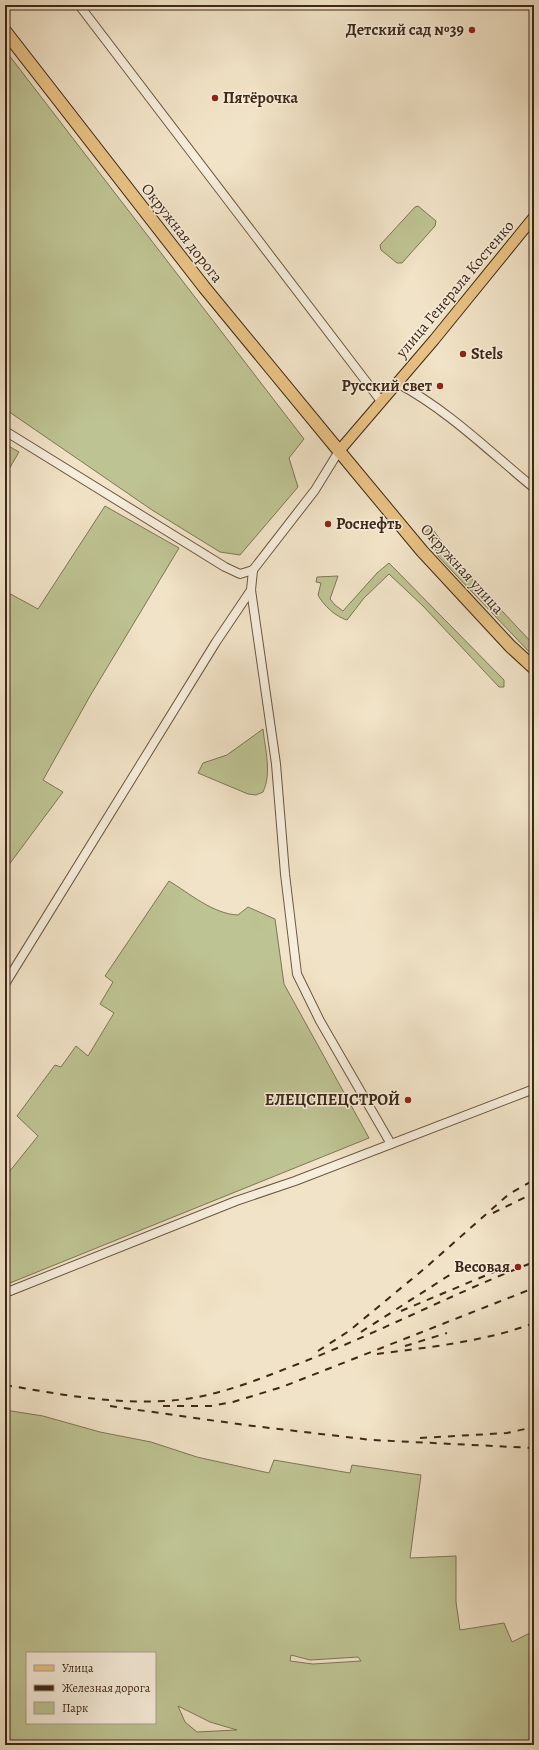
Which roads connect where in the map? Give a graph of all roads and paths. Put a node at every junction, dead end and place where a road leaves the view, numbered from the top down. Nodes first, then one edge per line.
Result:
1 (79, 5) edge
2 (5, 31) edge
3 (534, 217) edge
4 (397, 383) junction
5 (381, 401) junction
6 (5, 430) edge
7 (339, 451) junction
8 (534, 488) edge
9 (254, 570) junction
10 (251, 590) junction
11 (534, 668) edge
12 (5, 984) edge
13 (534, 1089) edge
14 (390, 1144) junction
15 (5, 1294) edge

1 - 5 street
2 - 7 highway, Окружная дорога
3 - 4 main road, улица Генерала Костенко
4 - 5 main road, улица Генерала Костенко
4 - 8 street
5 - 7 main road, улица Генерала Костенко
6 - 9 street
7 - 9 street, улица Генерала Костенко
7 - 11 highway, Окружная улица
9 - 10 street
10 - 12 street
10 - 14 street
13 - 14 street
14 - 15 street

